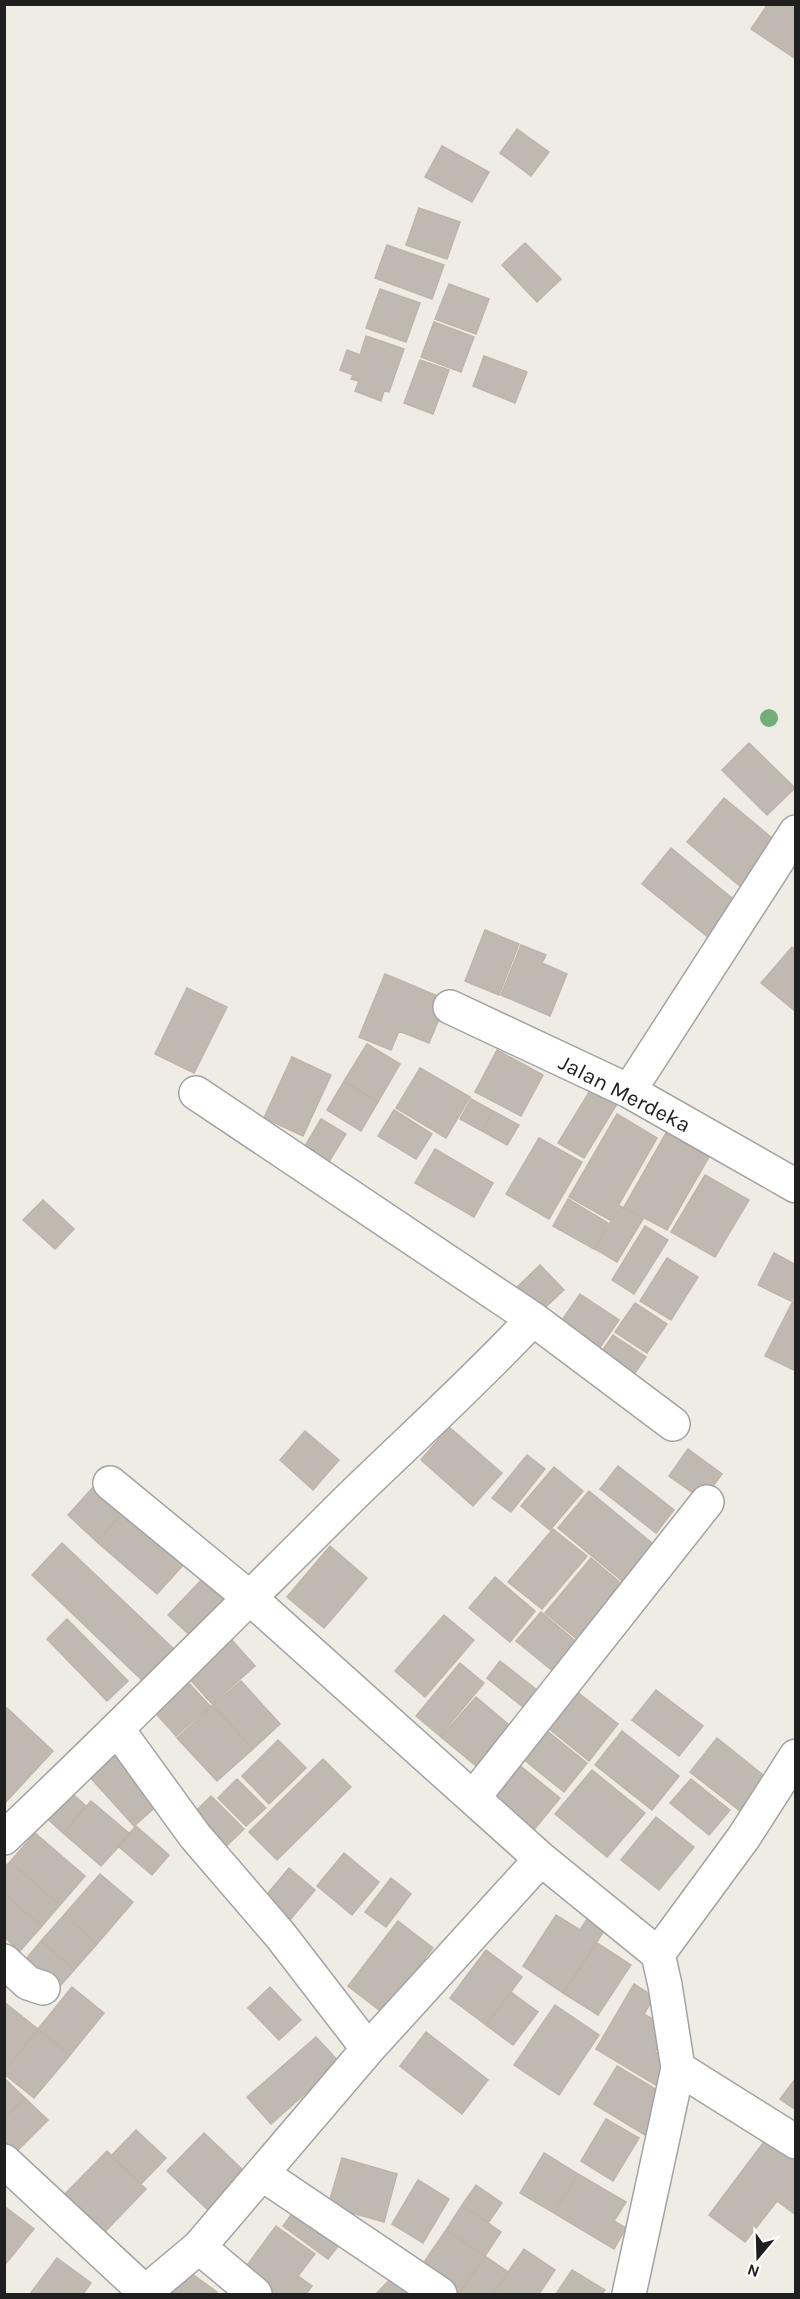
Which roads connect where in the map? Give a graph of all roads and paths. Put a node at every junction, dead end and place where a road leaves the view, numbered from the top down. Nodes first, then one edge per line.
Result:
1 (795, 832) edge
2 (450, 1007) dead end
3 (629, 1091) junction
4 (196, 1093) dead end
5 (795, 1186) edge
6 (533, 1319) junction
7 (673, 1424) dead end
8 (110, 1483) dead end
9 (707, 1502) dead end
10 (250, 1598) junction
11 (118, 1730) junction
12 (795, 1756) edge
13 (473, 1798) junction
14 (6, 1835) edge
15 (541, 1859) junction
16 (658, 1954) junction
17 (4, 1961) edge
18 (43, 1988) dead end
19 (368, 2049) junction
20 (678, 2068) junction
21 (795, 2142) edge
22 (4, 2161) edge
23 (262, 2174) junction
24 (199, 2247) junction
25 (144, 2293) edge
26 (255, 2295) edge
27 (440, 2295) edge
28 (629, 2295) edge

1 - 3 street
2 - 3 street, Jalan Merdeka
3 - 5 street, Jalan Merdeka
4 - 6 street
6 - 7 street
6 - 10 street
8 - 10 street
9 - 13 street
10 - 11 street
10 - 13 street
11 - 14 street
11 - 19 street
12 - 16 street
13 - 15 street
15 - 16 street
15 - 19 street
16 - 20 street
17 - 18 street
19 - 23 street
20 - 21 street
20 - 28 street
22 - 25 street
23 - 24 street
23 - 27 street
24 - 25 street
24 - 26 street

